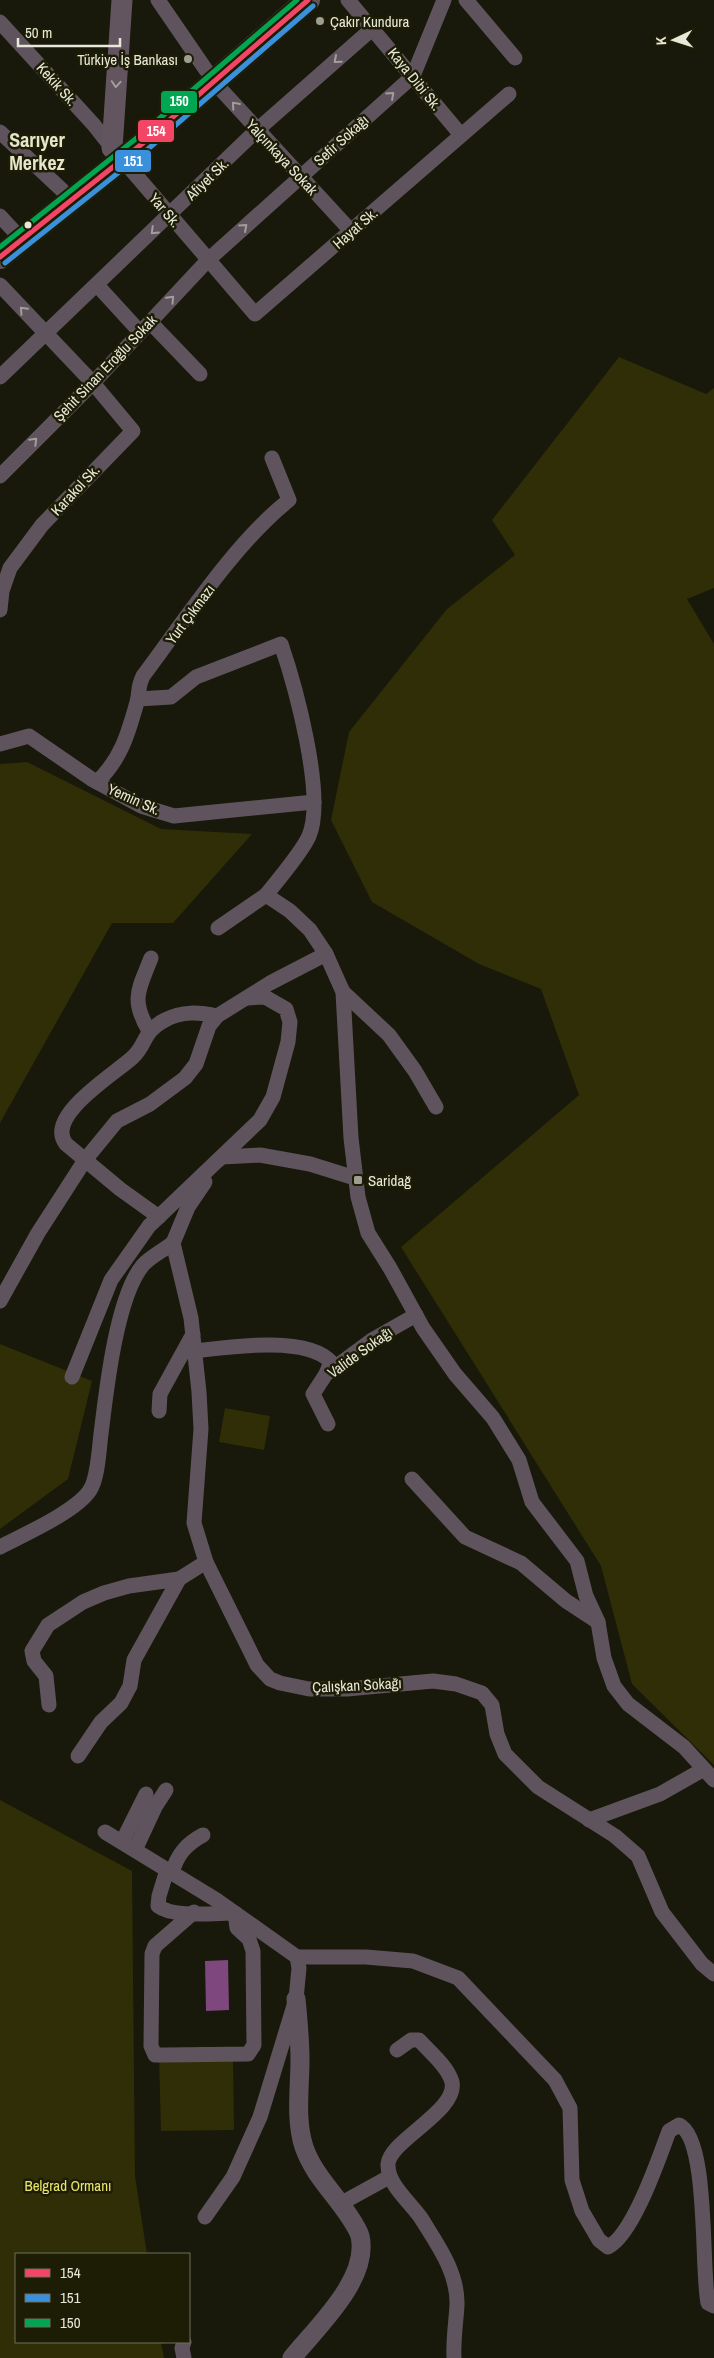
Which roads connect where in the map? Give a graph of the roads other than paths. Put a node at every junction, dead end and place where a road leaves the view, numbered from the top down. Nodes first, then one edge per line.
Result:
1 (122, 0) edge
2 (158, 0) edge
3 (284, 0) edge
4 (308, 0) edge
5 (348, 0) edge
6 (444, 0) edge
7 (466, 0) edge
8 (0, 22) edge
9 (373, 28) junction
10 (515, 58) dead end
11 (210, 76) junction
12 (413, 76) junction
13 (508, 94) dead end
14 (257, 130) junction
15 (0, 132) edge
16 (461, 135) junction
17 (117, 154) junction
18 (300, 176) junction
19 (62, 190) junction
20 (170, 215) junction
21 (4, 229) edge
22 (351, 231) junction
23 (0, 257) edge
24 (208, 260) junction
25 (0, 285) edge
26 (97, 285) junction
27 (145, 327) junction
28 (46, 335) junction
29 (200, 374) dead end
30 (0, 377) edge
31 (93, 383) junction
32 (272, 458) dead end
33 (0, 476) edge
34 (0, 610) edge
35 (138, 699) junction
36 (0, 744) edge
37 (97, 782) junction
38 (314, 802) junction
39 (266, 895) junction
40 (218, 928) dead end
41 (326, 954) junction
42 (152, 958) dead end
43 (343, 992) junction
44 (247, 998) junction
45 (217, 1016) junction
46 (149, 1030) junction
47 (436, 1106) dead end
48 (222, 1157) junction
49 (85, 1160) junction
50 (356, 1178) junction
51 (159, 1217) junction
52 (173, 1243) junction
53 (0, 1301) edge
54 (416, 1315) junction
55 (193, 1334) junction
56 (194, 1352) junction
57 (326, 1374) junction
58 (72, 1377) dead end
59 (159, 1411) dead end
60 (328, 1424) dead end
61 (412, 1479) dead end
62 (0, 1547) edge
63 (206, 1562) junction
64 (179, 1578) junction
65 (598, 1622) junction
66 (48, 1706) dead end
67 (78, 1756) dead end
68 (704, 1769) junction
69 (714, 1780) edge
70 (166, 1790) dead end
71 (146, 1794) dead end
72 (588, 1820) junction
73 (105, 1832) dead end
74 (202, 1835) dead end
75 (122, 1842) junction
76 (135, 1850) junction
77 (170, 1871) junction
78 (194, 1912) junction
79 (235, 1913) junction
80 (298, 1957) junction
81 (714, 1974) edge
82 (296, 1999) junction
83 (397, 2050) dead end
84 (389, 2177) junction
85 (340, 2204) junction
86 (206, 2217) dead end
87 (714, 2306) edge
88 (184, 2343) edge
89 (184, 2358) edge
90 (292, 2358) edge
91 (454, 2358) edge

1 -> 17 main road
2 - 11 street, Yalçınkaya Sokak
3 - 11 main road
4 - 11 main road
5 - 9 street, Kaya Dibi Sk.
6 - 12 street, Sefir Sokağı
7 - 10 street
8 - 17 street, Kekik Sk.
9 - 12 street, Kaya Dibi Sk.
9 -> 14 street, Afiyet Sk.
14 -> 11 street, Yalçınkaya Sokak
11 - 17 main road
12 - 16 street, Kaya Dibi Sk.
18 -> 12 street, Sefir Sokağı
13 - 16 street, Hayat Sk.
14 - 18 street, Yalçınkaya Sokak
14 - 20 street, Afiyet Sk.
15 - 19 street
16 - 22 street, Hayat Sk.
17 - 19 main road
17 - 20 street, Yar Sk.
17 - 23 main road
18 - 22 street, Yalçınkaya Sokak
24 -> 18 street, Sefir Sokağı
19 - 21 main road
20 - 24 street, Yar Sk.
20 -> 26 street, Afiyet Sk.
22 - 24 street, Hayat Sk.
27 -> 24 street, Şehit Sinan Eroğlu Sokak
28 -> 25 street
26 - 27 street
26 - 28 street, Afiyet Sk.
27 - 29 street
27 - 31 street, Şehit Sinan Eroğlu Sokak
28 - 30 street, Afiyet Sk.
28 - 31 street
33 -> 31 street, Şehit Sinan Eroğlu Sokak
31 - 34 street, Karakol Sk.
32 - 35 street, Yurt Çıkmazı
35 - 37 street, Yurt Çıkmazı
35 - 38 street
36 - 37 street, Yemin Sk.
37 - 38 street, Yemin Sk.
38 - 39 street
39 - 40 street
39 - 41 street
41 - 43 street
41 - 44 street
42 - 46 street
43 - 47 street
43 - 50 street
44 - 45 street
44 - 48 street
45 - 46 street
45 - 49 street
46 - 49 street
48 - 50 street
48 - 51 street
48 - 52 street
49 - 51 street
49 - 53 street
50 - 54 street
51 - 58 street
52 - 55 street, Çalışkan Sokağı
52 - 62 street
54 - 57 street, Valide Sokağı
54 - 65 street
55 - 56 street, Çalışkan Sokağı
55 - 59 street
56 - 57 street
56 - 63 street, Çalışkan Sokağı
57 - 60 street, Valide Sokağı
61 - 65 street
63 - 64 street
63 - 72 street, Çalışkan Sokağı
64 - 66 street
64 - 67 street
65 - 68 street
68 - 69 street
68 - 72 street
70 - 76 street
71 - 75 street
72 - 81 street, Çalışkan Sokağı
73 - 75 street
74 - 77 street
75 - 76 street
76 - 77 street
77 - 78 street
77 - 79 street
78 - 79 street
78 - 79 street
79 - 80 street
80 - 82 street
80 - 87 street
82 - 85 street
82 - 86 street
83 - 84 street
84 - 85 street
84 - 91 street
85 - 90 street
88 - 89 street

